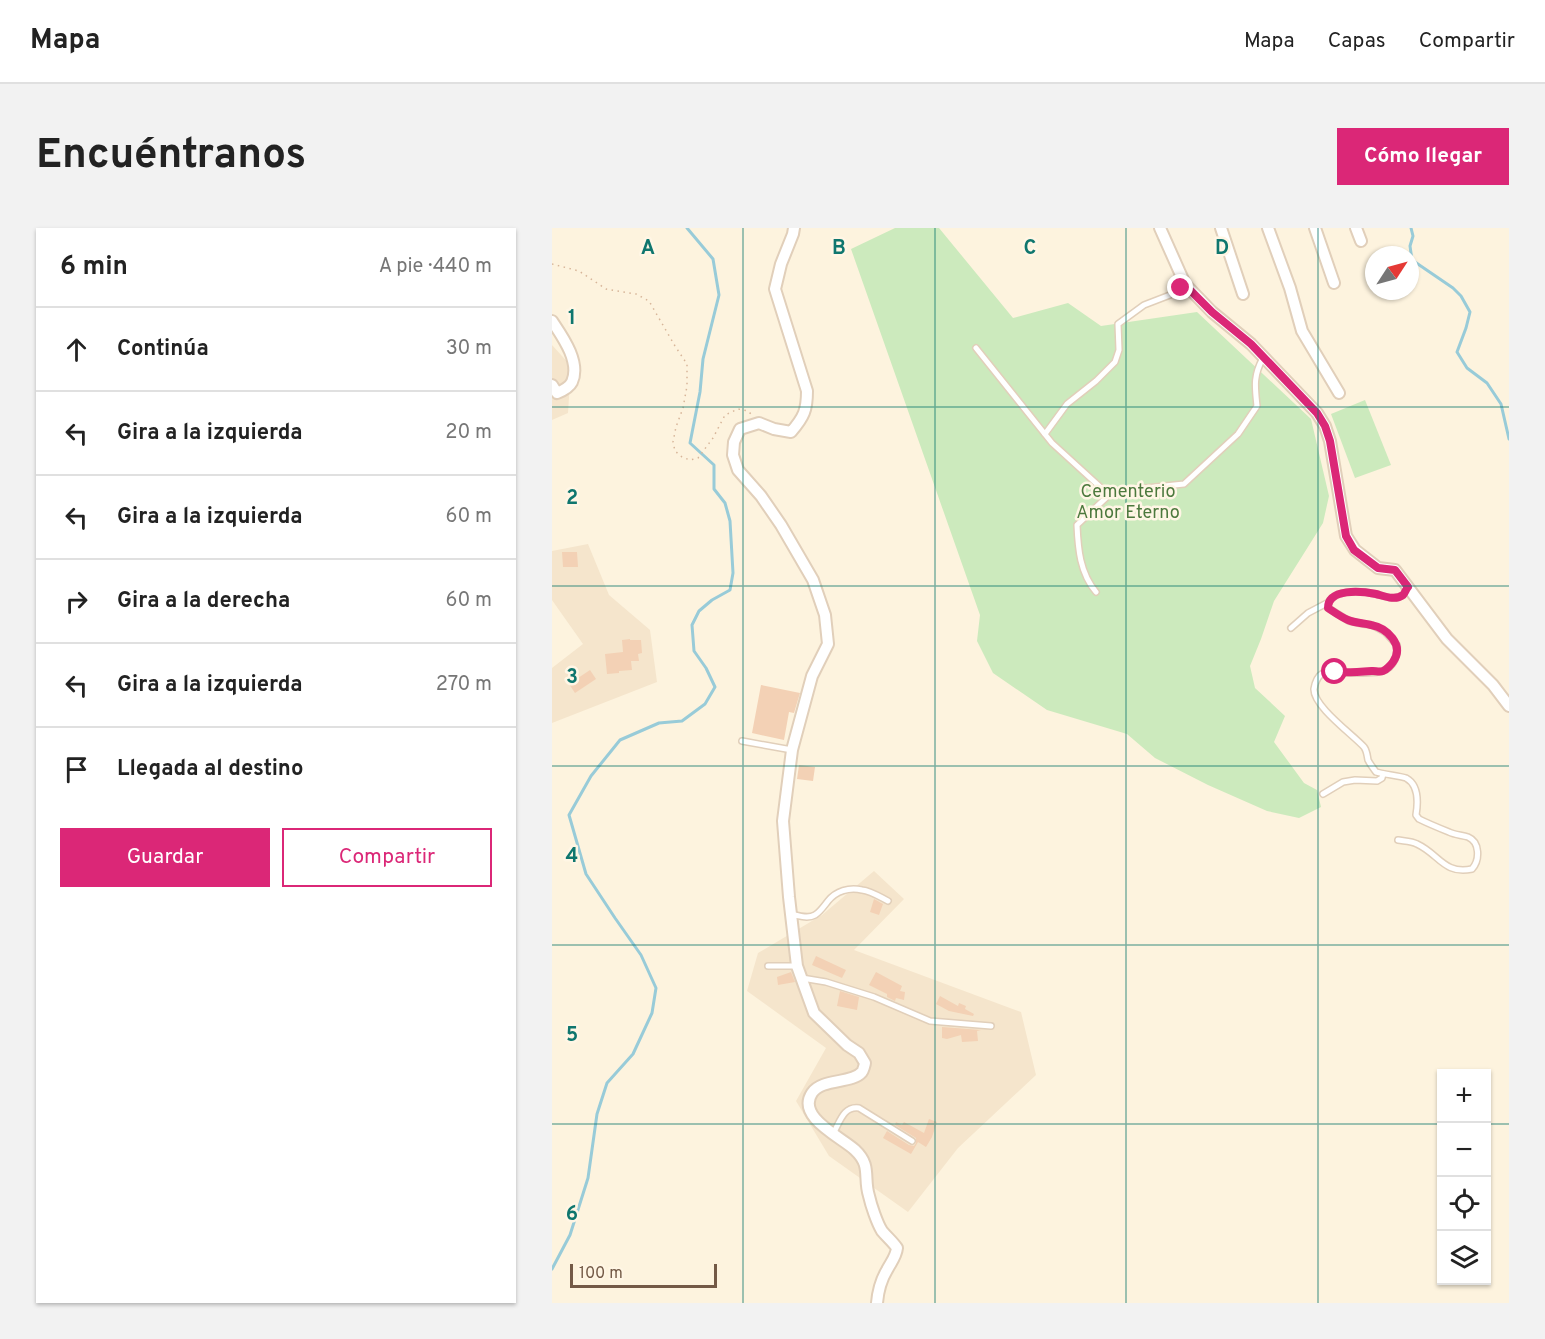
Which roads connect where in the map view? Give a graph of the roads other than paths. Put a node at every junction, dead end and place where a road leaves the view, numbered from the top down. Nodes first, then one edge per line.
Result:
1 (794, 228) edge
2 (1221, 228) edge
3 (1268, 228) edge
4 (1315, 228) edge
5 (1356, 228) edge
6 (1164, 229) edge
7 (1361, 242) dead end
8 (1334, 283) dead end
9 (1185, 285) junction
10 (1243, 294) dead end
11 (552, 321) edge
12 (976, 348) dead end
13 (1264, 357) junction
14 (552, 385) edge
15 (1339, 393) dead end
16 (1045, 435) junction
17 (1108, 495) junction
18 (1408, 587) junction
19 (1096, 592) dead end
20 (1328, 603) junction
21 (1292, 628) dead end
22 (1509, 706) edge
23 (742, 741) dead end
24 (792, 750) junction
25 (1383, 774) junction
26 (1323, 794) dead end
27 (1398, 840) dead end
28 (888, 901) dead end
29 (791, 914) junction
30 (768, 966) dead end
31 (797, 966) junction
32 (802, 978) junction
33 (991, 1026) dead end
34 (833, 1134) junction
35 (912, 1141) dead end
36 (877, 1303) edge

1 - 24 street
2 - 10 street
3 - 15 street
4 - 8 street
5 - 7 street
6 - 9 street
9 - 13 street
9 - 16 lane
11 - 14 street
12 - 16 lane
13 - 17 lane
13 - 18 street
16 - 17 lane
17 - 19 lane
18 - 20 lane
18 - 22 street
20 - 21 lane
20 - 25 lane
23 - 24 lane
24 - 29 street
25 - 26 lane
25 - 27 lane
28 - 29 lane
29 - 31 street
30 - 31 lane
31 - 32 street
32 - 33 lane
32 - 34 street
34 - 35 lane
34 - 36 street

